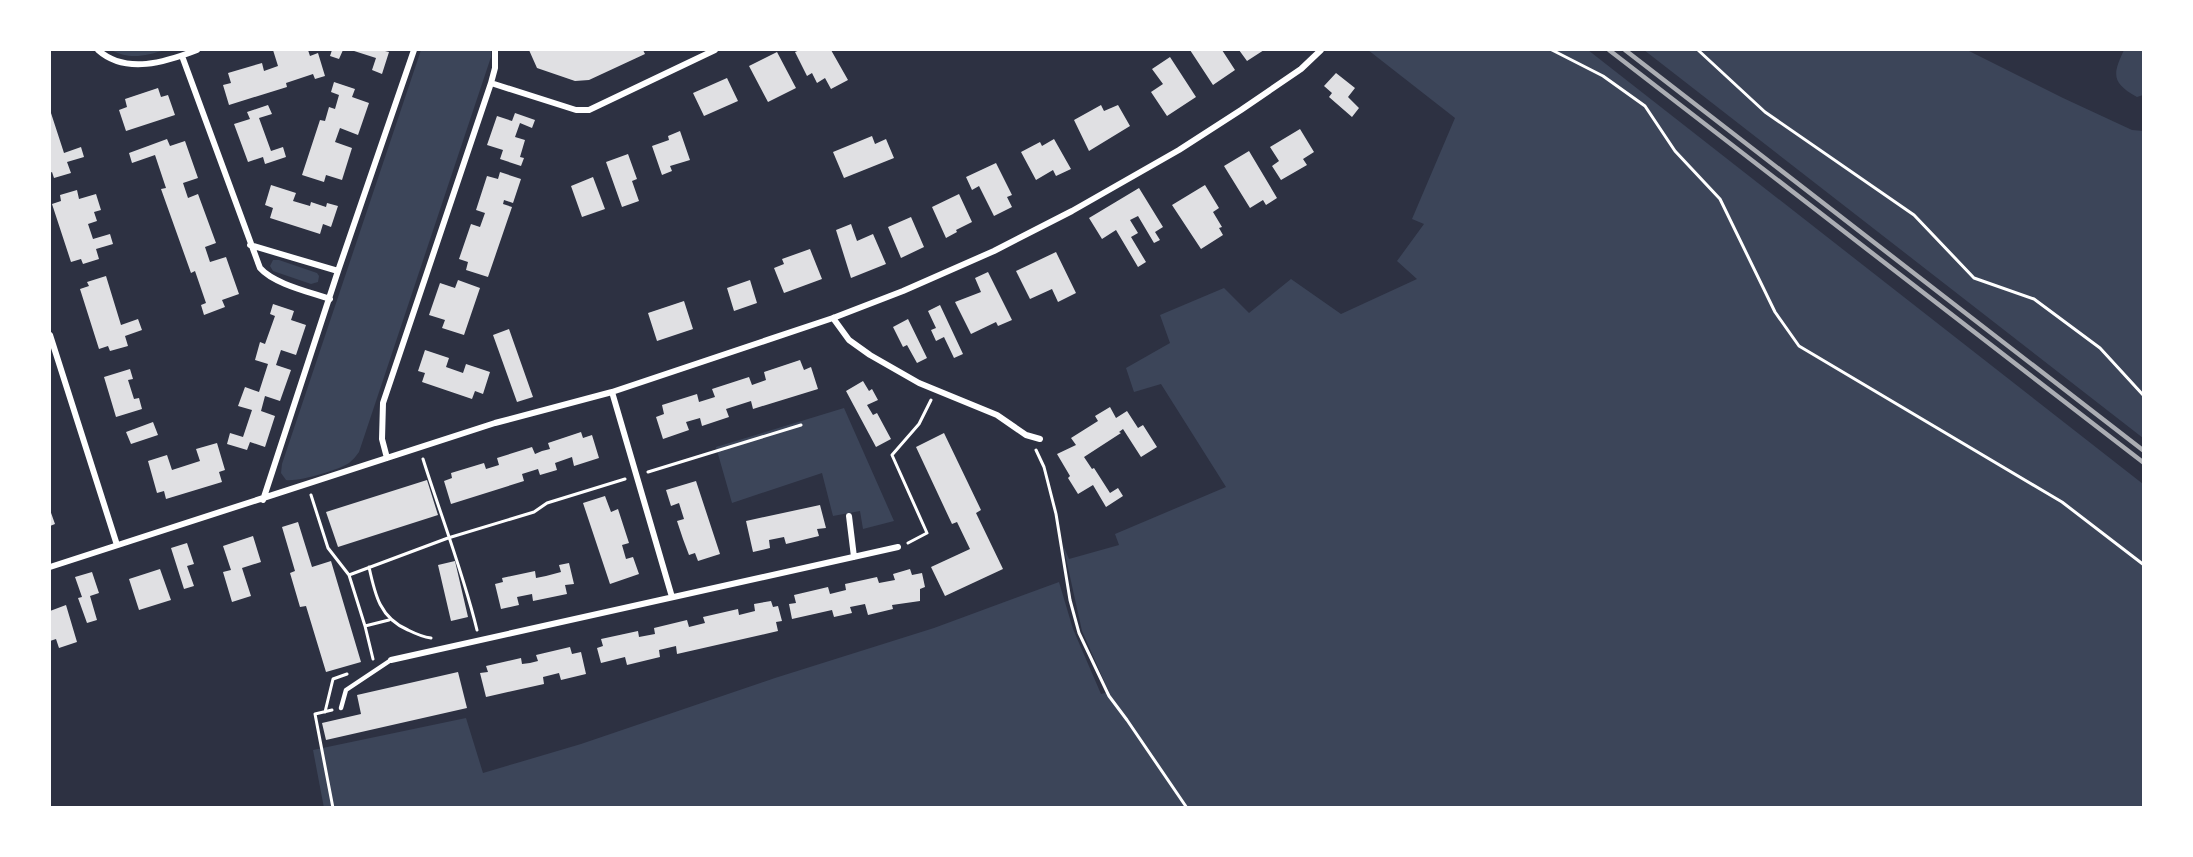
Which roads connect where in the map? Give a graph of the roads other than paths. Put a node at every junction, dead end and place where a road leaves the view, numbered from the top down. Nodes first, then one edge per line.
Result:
1 (98, 50) edge
2 (197, 50) edge
3 (414, 50) edge
4 (495, 50) edge
5 (716, 50) edge
6 (1321, 50) edge
7 (182, 56) junction
8 (491, 82) junction
9 (250, 245) junction
10 (338, 272) junction
11 (330, 299) junction
12 (833, 318) junction
13 (50, 335) edge
14 (612, 392) junction
15 (1040, 439) dead end
16 (387, 458) junction
17 (263, 500) junction
18 (849, 516) dead end
19 (117, 545) junction
20 (898, 547) road end
21 (854, 557) junction
22 (50, 567) edge
23 (672, 597) junction
24 (391, 660) joint
25 (341, 708) road end

1 - 7 street
2 - 7 street
3 - 10 street
4 - 8 street
5 - 8 street
6 - 12 street
7 - 9 street
8 - 16 street
9 - 10 street
9 - 11 street
10 - 11 street
11 - 17 street
12 - 14 street
12 - 15 street
13 - 19 street
14 - 16 street
14 - 23 street
16 - 17 street
17 - 19 street
18 - 21 street
19 - 22 street
20 - 21 street
21 - 23 street
23 - 24 street
24 - 25 lane

